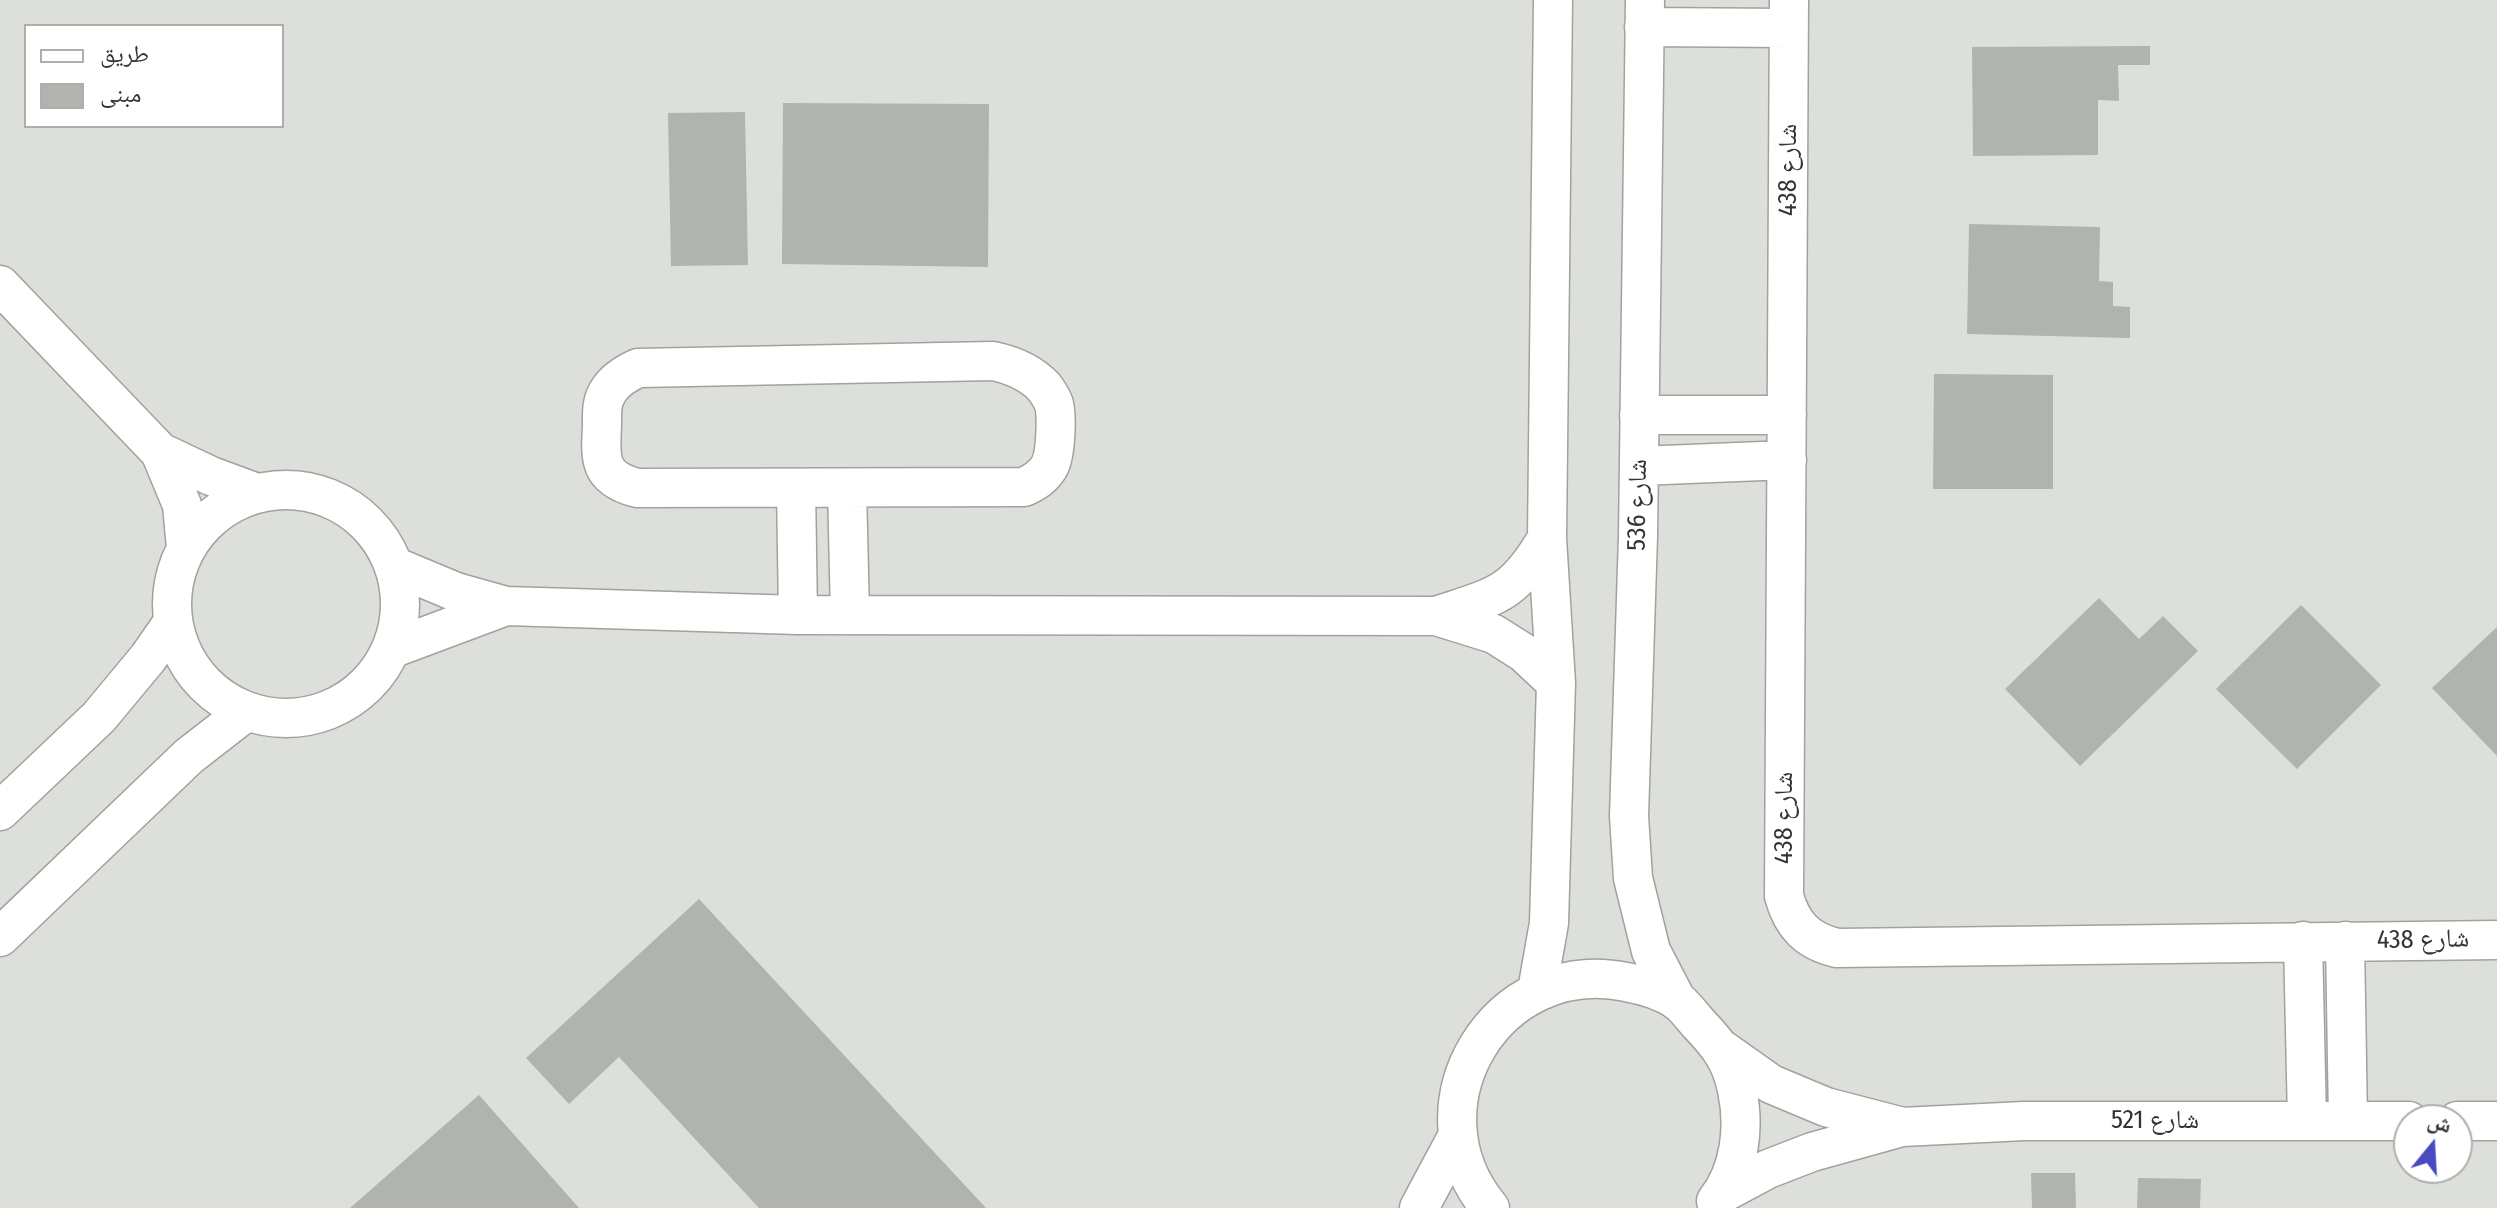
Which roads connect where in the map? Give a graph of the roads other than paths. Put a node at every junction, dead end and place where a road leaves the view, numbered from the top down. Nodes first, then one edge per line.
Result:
1 (1553, 0) edge
2 (1644, 13) edge
3 (1789, 14) edge
4 (0, 285) edge
5 (1639, 415) junction
6 (1787, 415) junction
7 (160, 452) junction
8 (1787, 460) junction
9 (1639, 466) junction
10 (796, 488) junction
11 (847, 488) junction
12 (257, 493) junction
13 (1547, 538) junction
14 (186, 548) junction
15 (396, 567) junction
16 (506, 606) junction
17 (798, 615) junction
18 (850, 615) junction
19 (1436, 616) junction
20 (173, 622) junction
21 (391, 649) junction
22 (1556, 683) junction
23 (247, 711) junction
24 (0, 811) edge
25 (0, 937) edge
26 (2497, 940) edge
27 (2303, 941) junction
28 (2345, 941) junction
29 (1537, 991) junction
30 (1677, 1001) junction
31 (1723, 1050) junction
32 (2307, 1121) junction
33 (2348, 1121) junction
34 (2393, 1121) edge
35 (2473, 1121) edge
36 (2497, 1121) edge
37 (1902, 1127) junction
38 (1457, 1137) junction
39 (1715, 1201) edge
40 (1419, 1208) edge
41 (1490, 1208) edge

1 - 13 street
2 - 3 street
2 - 5 street, شارع 536
3 - 6 street, شارع 438
4 - 7 street
5 - 6 street
5 - 9 street, شارع 536
6 - 8 street, شارع 438
7 - 12 street
7 - 14 street
8 - 9 street
8 - 27 street, شارع 438
9 - 30 street, شارع 536
10 - 11 street
10 - 11 street
10 - 17 street
11 - 18 street
12 - 14 street
12 - 15 street
13 - 19 street
13 - 22 street
14 - 20 street
15 - 16 street
15 - 21 street
16 - 17 street
16 - 21 street
17 - 18 street
18 - 19 street
19 - 22 street
20 - 23 street
20 - 24 street
21 - 23 street
22 - 29 street
23 - 25 street
26 - 28 street, شارع 438
27 - 28 street, شارع 438
27 - 32 street
28 - 33 street
29 - 30 street
29 - 38 street
30 - 31 street
31 - 37 street, شارع 521
31 - 39 street
32 - 33 street, شارع 521
32 - 37 street, شارع 521
33 - 34 street, شارع 521
35 - 36 street
37 - 39 street, شارع 521
38 - 40 street
38 - 41 street

